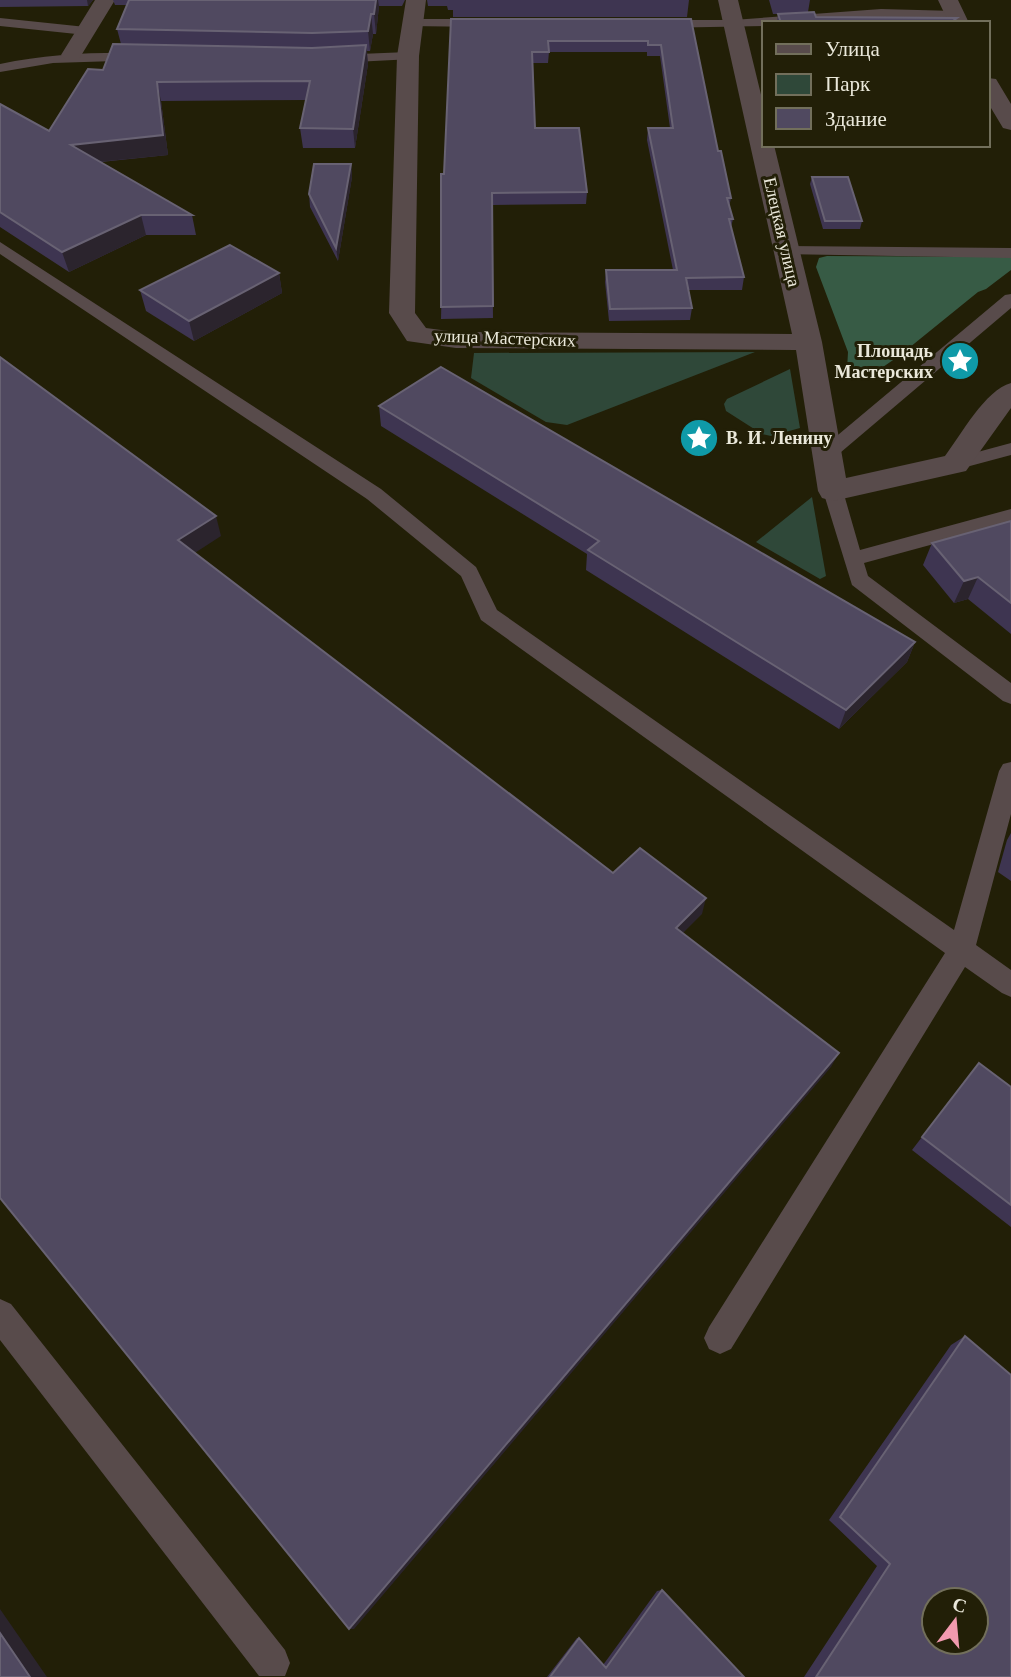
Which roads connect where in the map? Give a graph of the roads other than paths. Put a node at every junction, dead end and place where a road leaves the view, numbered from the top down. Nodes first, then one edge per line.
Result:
1 (105, 0) edge
2 (728, 0) edge
3 (414, 12) edge
4 (954, 13) edge
5 (770, 21) edge
6 (0, 22) edge
7 (762, 22) edge
8 (496, 23) edge
9 (650, 24) edge
10 (733, 24) junction
11 (86, 31) junction
12 (72, 55) junction
13 (408, 55) junction
14 (153, 57) edge
15 (314, 60) edge
16 (0, 68) edge
17 (990, 87) edge
18 (1011, 123) edge
19 (762, 146) edge
20 (762, 147) edge
21 (0, 247) edge
22 (787, 251) junction
23 (1011, 253) edge
24 (1011, 299) edge
25 (808, 342) junction
26 (1011, 392) edge
27 (1011, 449) edge
28 (827, 454) junction
29 (955, 464) junction
30 (834, 491) junction
31 (1011, 516) edge
32 (853, 559) junction
33 (1011, 695) edge
34 (1011, 771) edge
35 (961, 951) junction
36 (1011, 985) edge
37 (0, 1315) edge
38 (720, 1338) dead end
39 (272, 1663) dead end

1 - 11 street
2 - 10 street, Елецкая улица
3 - 8 lane
3 - 13 street, улица Мастерских
4 - 5 lane
6 - 11 lane
7 - 10 lane
9 - 10 lane
10 - 19 street, Елецкая улица
11 - 12 street
12 - 14 lane
12 - 16 lane
13 - 15 lane
13 - 25 street, улица Мастерских
17 - 18 street
20 - 22 street, Елецкая улица
21 - 35 lane
22 - 23 lane
22 - 25 street, Елецкая улица
24 - 28 lane
25 - 28 street, Елецкая улица
26 - 29 street
27 - 29 lane
28 - 30 street, Елецкая улица
29 - 30 street
30 - 32 lane
31 - 32 lane
32 - 33 lane
34 - 35 lane
35 - 36 lane
35 - 38 lane
37 - 39 lane

